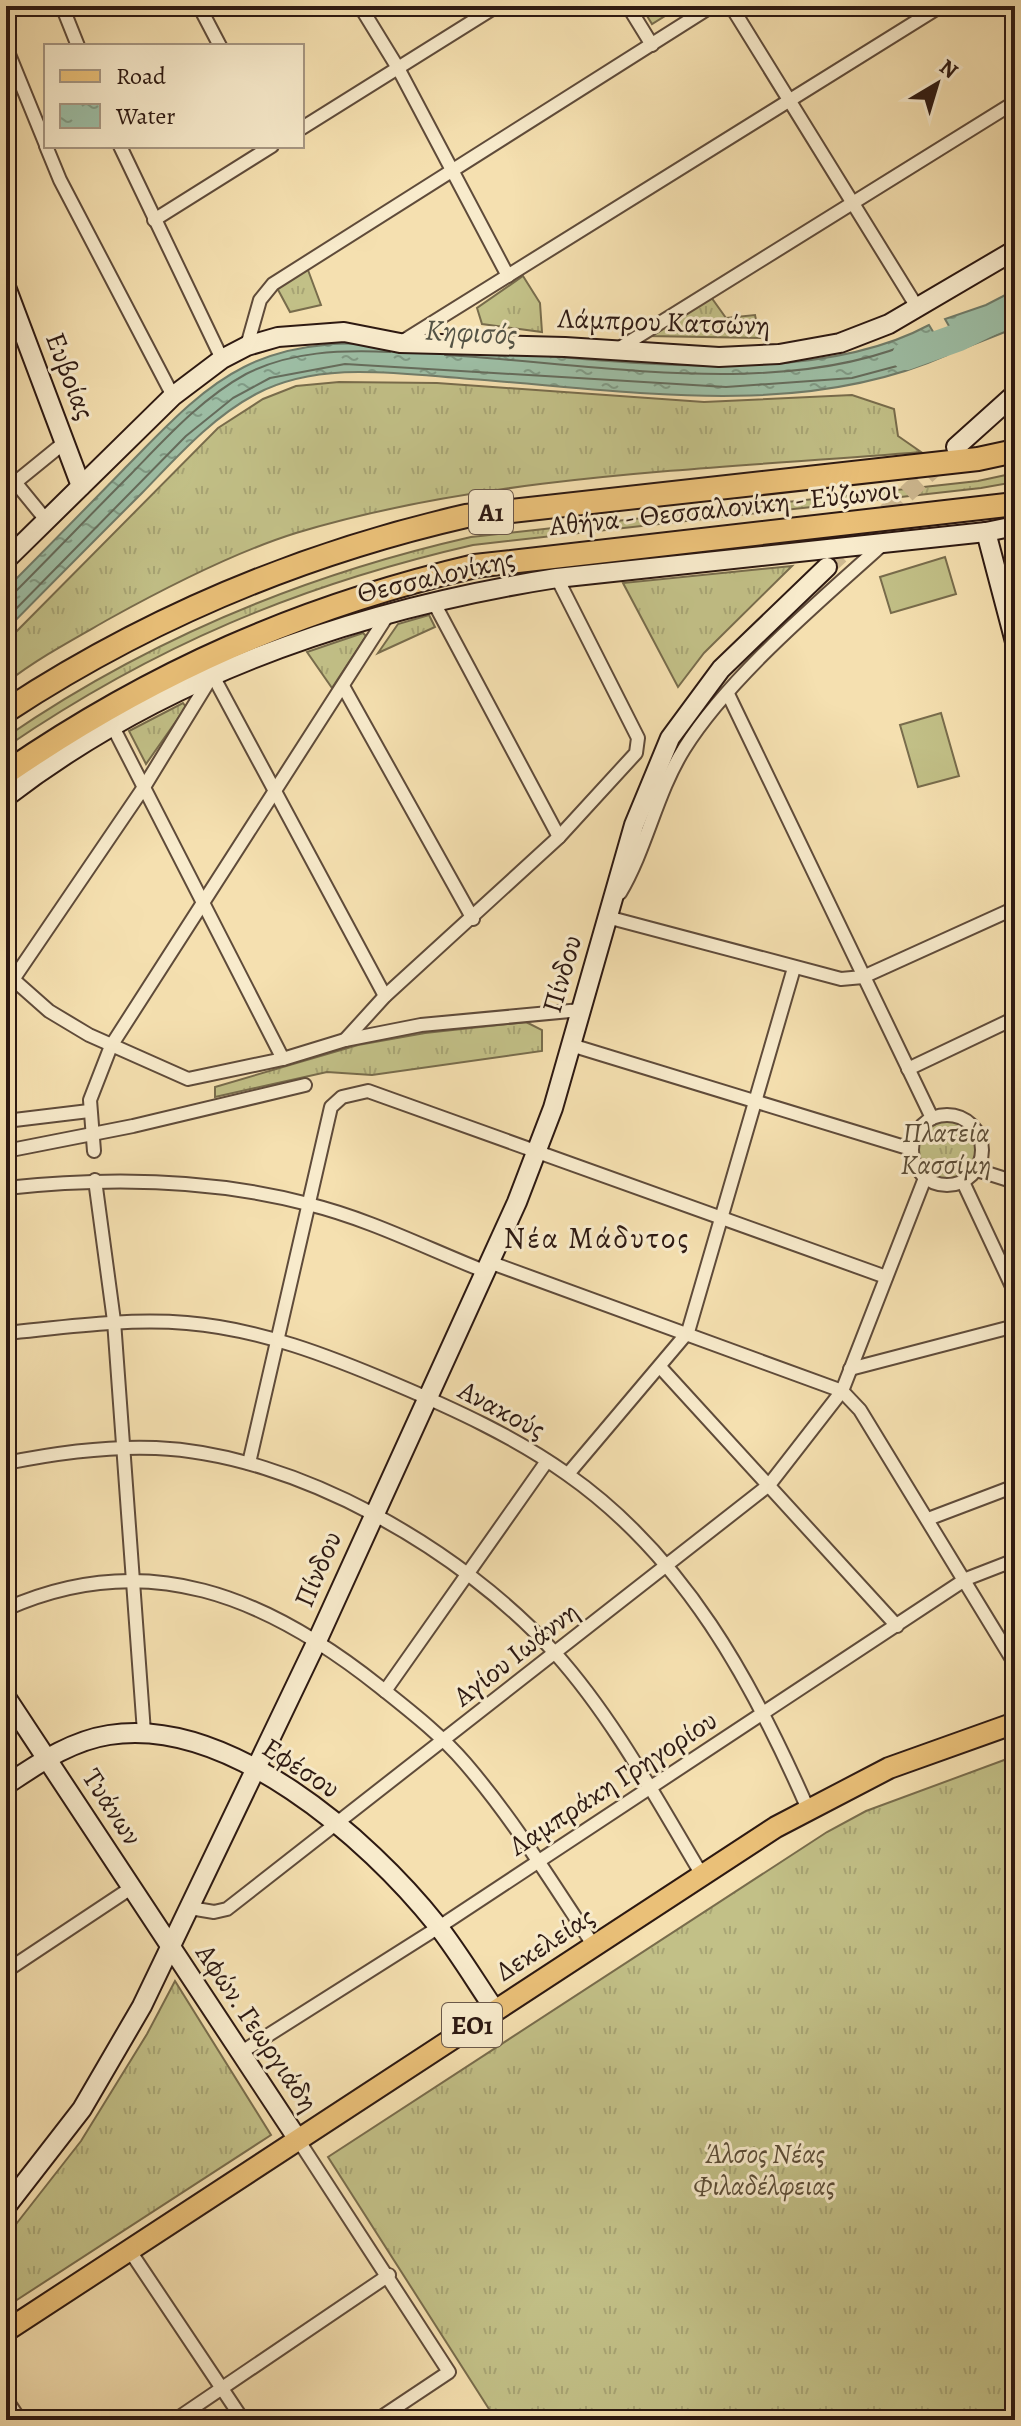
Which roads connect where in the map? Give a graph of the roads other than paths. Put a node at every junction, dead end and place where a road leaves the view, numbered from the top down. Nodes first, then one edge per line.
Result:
1 (62, 6) edge
2 (199, 6) edge
3 (360, 6) edge
4 (497, 6) edge
5 (628, 6) edge
6 (712, 6) edge
7 (731, 6) edge
8 (941, 6) edge
9 (77, 44) edge
10 (219, 44) edge
11 (652, 45) junction
12 (6, 47) edge
13 (398, 68) junction
14 (790, 101) junction
15 (1015, 102) edge
16 (304, 127) edge
17 (44, 141) edge
18 (47, 148) edge
19 (121, 148) edge
20 (268, 148) edge
21 (449, 171) junction
22 (853, 203) junction
23 (154, 220) junction
24 (1015, 250) edge
25 (508, 276) junction
26 (6, 287) edge
27 (917, 307) junction
28 (9, 309) edge
29 (400, 343) junction
30 (247, 346) junction
31 (618, 349) junction
32 (222, 359) junction
33 (1015, 394) edge
34 (173, 396) junction
35 (65, 442) junction
36 (956, 447) tunnel mouth
37 (1015, 451) edge
38 (11, 486) edge
39 (81, 486) junction
40 (1015, 504) edge
41 (1015, 513) edge
42 (46, 520) junction
43 (984, 521) junction
44 (1015, 526) edge
45 (883, 544) junction
46 (7, 556) edge
47 (827, 567) tunnel mouth
48 (557, 578) junction
49 (433, 601) junction
50 (389, 613) junction
51 (1015, 642) edge
52 (212, 674) junction
53 (344, 688) junction
54 (728, 694) junction
55 (6, 711) edge
56 (113, 727) junction
57 (6, 773) edge
58 (144, 787) junction
59 (275, 793) junction
60 (6, 797) edge
61 (559, 837) junction
62 (203, 907) junction
63 (1015, 908) edge
64 (607, 917) junction
65 (473, 919) junction
66 (794, 968) junction
67 (9, 977) edge
68 (863, 977) junction
69 (385, 996) junction
70 (581, 1010) junction
71 (1015, 1018) edge
72 (345, 1040) junction
73 (571, 1045) junction
74 (111, 1046) junction
75 (283, 1059) junction
76 (908, 1069) junction
77 (305, 1085) dead end
78 (755, 1101) junction
79 (90, 1106) junction
80 (932, 1118) junction
81 (6, 1121) edge
82 (91, 1135) junction
83 (911, 1149) junction
84 (6, 1151) edge
85 (94, 1151) dead end
86 (539, 1151) junction
87 (977, 1170) junction
88 (925, 1178) junction
89 (95, 1180) junction
90 (963, 1182) junction
91 (1015, 1182) edge
92 (6, 1188) edge
93 (309, 1204) junction
94 (723, 1218) junction
95 (486, 1267) junction
96 (886, 1277) junction
97 (1015, 1293) edge
98 (114, 1321) junction
99 (1015, 1326) edge
100 (688, 1332) junction
101 (6, 1333) edge
102 (277, 1340) junction
103 (661, 1368) junction
104 (850, 1369) junction
105 (842, 1391) junction
106 (427, 1398) junction
107 (124, 1447) junction
108 (547, 1461) junction
109 (6, 1463) edge
110 (249, 1463) junction
111 (568, 1474) junction
112 (769, 1485) junction
113 (1015, 1486) edge
114 (372, 1515) junction
115 (928, 1519) junction
116 (1015, 1560) edge
117 (667, 1564) junction
118 (467, 1572) junction
119 (966, 1579) junction
120 (131, 1581) junction
121 (6, 1609) edge
122 (897, 1626) junction
123 (317, 1641) junction
124 (555, 1653) junction
125 (1015, 1664) edge
126 (385, 1691) junction
127 (6, 1697) edge
128 (764, 1712) junction
129 (1015, 1723) edge
130 (144, 1732) junction
131 (445, 1741) junction
132 (47, 1759) junction
133 (257, 1770) junction
134 (6, 1785) edge
135 (648, 1786) junction
136 (808, 1809) junction
137 (336, 1824) junction
138 (537, 1861) junction
139 (702, 1875) junction
140 (131, 1888) junction
141 (190, 1908) junction
142 (439, 1927) junction
143 (594, 1946) junction
144 (170, 1948) junction
145 (6, 1971) edge
146 (495, 2010) junction
147 (240, 2053) junction
148 (297, 2138) junction
149 (6, 2207) edge
150 (130, 2251) junction
151 (389, 2275) junction
152 (6, 2331) edge
153 (222, 2388) junction
154 (6, 2399) edge
155 (20, 2420) edge
156 (175, 2420) edge
157 (243, 2420) edge
158 (377, 2420) edge

1 - 9 street
2 - 10 street
3 - 13 street
4 - 13 street
5 - 11 street
6 - 11 street
7 - 14 street
8 - 14 street
11 - 21 street
12 - 17 street
13 - 16 street
13 - 21 street
14 - 22 street
14 - 25 street
15 - 22 street
18 - 34 street
19 - 23 street
20 - 23 street
21 - 25 street
21 - 30 street
22 - 27 street
22 - 31 street
23 - 32 street
24 - 27 street, Λάμπρου Κατσώνη
25 - 29 street
26 - 28 street, Ευβοίας
27 - 31 street, Λάμπρου Κατσώνη
28 - 35 street, Ευβοίας
29 - 30 street, Λάμπρου Κατσώνη
29 - 31 street, Λάμπρου Κατσώνη
30 - 32 street, Λάμπρου Κατσώνη
32 - 34 street, Λάμπρου Κατσώνη
33 - 36 street
34 - 39 street, Λάμπρου Κατσώνη
35 - 38 street
35 - 39 street, Ευβοίας
37 - 55 highway, Αθήνα - Θεσσαλονίκη - Εύζωνοι / Α1
38 - 42 street
39 - 42 street, Λάμπρου Κατσώνη
40 - 43 highway, Αθήνα - Θεσσαλονίκη - Εύζωνοι / Α1
41 - 43 highway
42 - 46 street, Λάμπρου Κατσώνη
43 - 44 street, Θεσσαλονίκης
43 - 45 street, Θεσσαλονίκης
43 - 51 street
43 - 57 highway, Αθήνα - Θεσσαλονίκη - Εύζωνοι / Α1
45 - 48 street, Θεσσαλονίκης
45 - 54 street, Πίνδου
47 - 64 street, Πίνδου
48 - 49 street, Θεσσαλονίκης
48 - 61 street
49 - 50 street, Θεσσαλονίκης
49 - 61 street
50 - 52 street, Θεσσαλονίκης
50 - 53 street
52 - 56 street, Θεσσαλονίκης
52 - 58 street
52 - 59 street
53 - 59 street
53 - 65 street
54 - 64 street, Πίνδου
54 - 68 street
56 - 58 street
56 - 60 street, Θεσσαλονίκης
58 - 62 street
58 - 67 street
59 - 62 street
59 - 69 street
61 - 65 street
62 - 74 street
62 - 75 street
63 - 68 street
64 - 66 street
64 - 70 street, Πίνδου
65 - 69 street
66 - 68 street
66 - 78 street
67 - 74 street
68 - 76 street
69 - 72 street
70 - 72 street
70 - 73 street, Πίνδου
71 - 76 street
72 - 75 street
73 - 78 street
73 - 86 street, Πίνδου
74 - 75 street
74 - 79 street
76 - 80 street
77 - 82 street
78 - 83 street
78 - 94 street
79 - 81 street
79 - 82 street
80 - 83 street
80 - 87 street
82 - 84 street
82 - 85 street
83 - 88 street
86 - 93 street
86 - 94 street
86 - 95 street, Πίνδου
87 - 90 street
87 - 91 street
88 - 90 street
88 - 96 street, Αγίου Ιωάννη
89 - 92 street
89 - 93 street
89 - 98 street
90 - 97 street
93 - 95 street
93 - 102 street
94 - 96 street
94 - 100 street
95 - 100 street
95 - 106 street, Πίνδου
96 - 104 street, Αγίου Ιωάννη
98 - 101 street, Ανακούς
98 - 102 street, Ανακούς
98 - 107 street
99 - 104 street
100 - 103 street
100 - 105 street
102 - 106 street, Ανακούς
102 - 110 street
103 - 111 street
103 - 112 street
104 - 105 street, Αγίου Ιωάννη
105 - 112 street, Αγίου Ιωάννη
105 - 115 street
106 - 108 street, Ανακούς
106 - 114 street, Πίνδου
107 - 109 street
107 - 110 street
107 - 120 street
108 - 111 street, Ανακούς
108 - 118 street
110 - 114 street
111 - 117 street, Ανακούς
112 - 117 street, Αγίου Ιωάννη
112 - 122 street
113 - 115 street
114 - 118 street
114 - 123 street, Πίνδου
115 - 119 street
116 - 119 street, Λαμπράκη Γρηγορίου
117 - 124 street, Αγίου Ιωάννη
117 - 128 street, Ανακούς
118 - 124 street
118 - 126 street
119 - 122 street, Λαμπράκη Γρηγορίου
119 - 125 street
120 - 121 street
120 - 123 street
120 - 130 street
122 - 128 street, Λαμπράκη Γρηγορίου
123 - 126 street
123 - 133 street, Πίνδου
124 - 131 street, Αγίου Ιωάννη
124 - 135 street
126 - 131 street
127 - 132 street, Τυάνων
128 - 135 street, Λαμπράκη Γρηγορίου
128 - 136 street, Ανακούς
129 - 136 main road, Δεκελείας / ΕΟ1
130 - 132 street, Εφέσου
130 - 133 street, Εφέσου
131 - 137 street, Αγίου Ιωάννη
131 - 138 street
132 - 134 street, Εφέσου
132 - 140 street, Τυάνων
133 - 137 street, Εφέσου
133 - 141 street, Πίνδου
135 - 138 street, Λαμπράκη Γρηγορίου
135 - 139 street
136 - 139 main road, Δεκελείας / ΕΟ1
137 - 141 street, Αγίου Ιωάννη
137 - 142 street, Εφέσου
138 - 142 street, Λαμπράκη Γρηγορίου
138 - 143 street
139 - 143 main road, Δεκελείας / ΕΟ1
140 - 144 street, Τυάνων
140 - 145 street
141 - 144 street, Πίνδου
142 - 146 street, Εφέσου
142 - 147 street, Λαμπράκη Γρηγορίου
143 - 146 main road, Δεκελείας / ΕΟ1
144 - 147 street, Αφών. Γεωργιάδη
144 - 149 street, Πίνδου
146 - 148 main road, Δεκελείας / ΕΟ1
147 - 148 street, Αφών. Γεωργιάδη
148 - 150 main road, Δεκελείας / ΕΟ1
148 - 151 street
150 - 152 main road, Δεκελείας / ΕΟ1
150 - 153 street
151 - 153 street
151 - 158 street
153 - 156 street
153 - 157 street
154 - 155 street

